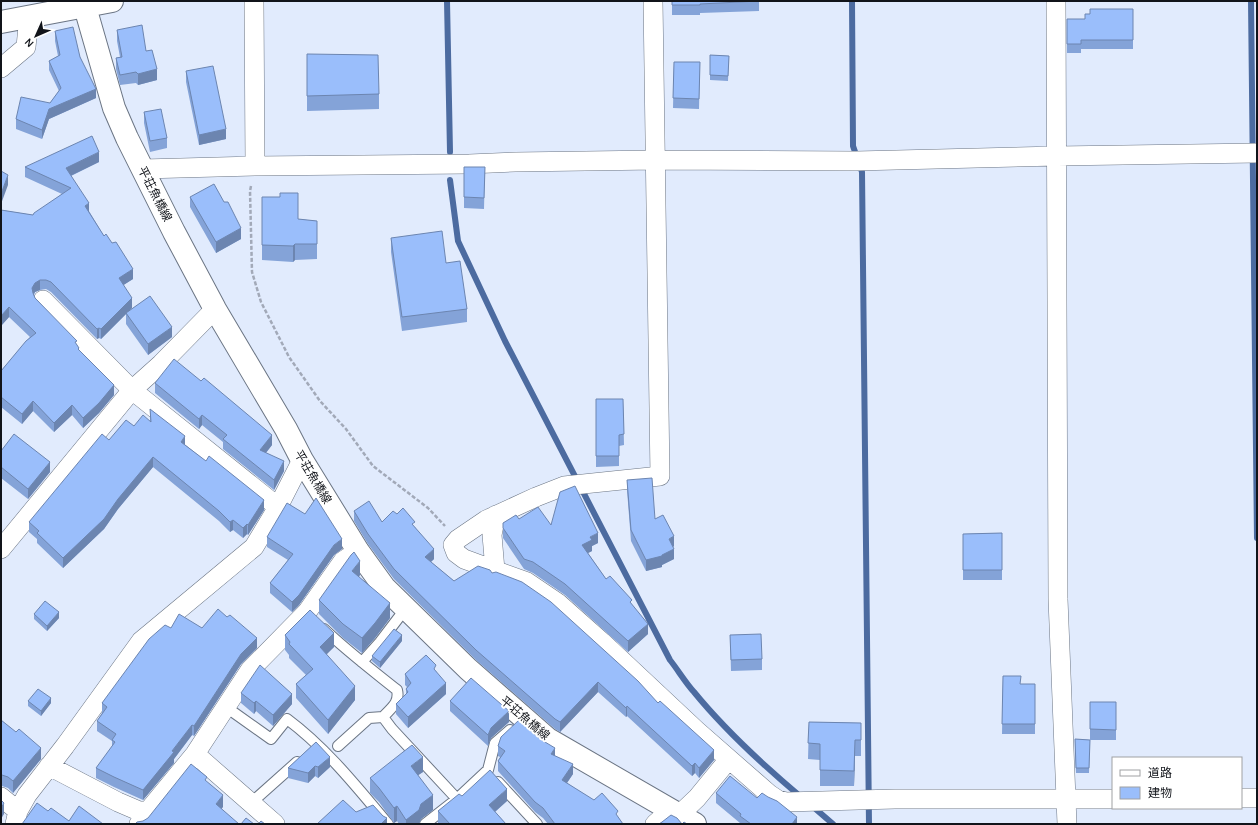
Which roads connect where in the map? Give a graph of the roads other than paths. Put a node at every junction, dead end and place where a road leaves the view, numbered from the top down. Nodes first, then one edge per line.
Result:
1 (112, 1) edge
2 (254, 1) edge
3 (654, 1) edge
4 (1056, 1) edge
5 (85, 7) junction
6 (29, 16) junction
7 (1, 22) edge
8 (1, 68) edge
9 (1252, 154) edge
10 (1057, 156) junction
11 (656, 160) junction
12 (255, 166) junction
13 (142, 169) junction
14 (43, 300) dead end
15 (215, 309) junction
16 (132, 390) junction
17 (302, 460) junction
18 (278, 507) junction
19 (496, 515) junction
20 (1, 549) edge
21 (358, 551) junction
22 (495, 570) junction
23 (406, 608) junction
24 (313, 617) junction
25 (362, 662) junction
26 (226, 707) junction
27 (383, 717) junction
28 (523, 718) junction
29 (338, 746) dead end
30 (311, 748) junction
31 (195, 754) junction
32 (729, 759) junction
33 (50, 766) junction
34 (488, 770) junction
35 (1, 797) edge
36 (457, 798) junction
37 (1067, 799) junction
38 (1112, 799) edge
39 (251, 803) junction
40 (149, 817) edge
41 (17, 818) edge
42 (675, 818) edge
43 (427, 823) edge
44 (275, 824) edge
45 (388, 824) edge
46 (537, 824) edge
47 (1067, 824) edge

1 - 5 main road
2 - 12 street
3 - 11 street
4 - 10 street
5 - 6 main road
5 - 13 main road, 平荘魚橋線
6 - 7 main road
6 - 8 street
9 - 10 street
10 - 11 street
10 - 37 street
11 - 12 street
11 - 19 street
12 - 13 street
13 - 15 main road, 平荘魚橋線
14 - 16 street
15 - 16 street
15 - 17 main road, 平荘魚橋線
16 - 18 street
16 - 20 street
17 - 18 street
17 - 21 main road, 平荘魚橋線
18 - 33 street
19 - 22 street
19 - 22 street
21 - 23 main road, 平荘魚橋線
21 - 24 street
22 - 32 street
23 - 25 lane
23 - 28 main road, 平荘魚橋線
24 - 25 lane
24 - 26 street
25 - 27 lane
26 - 30 lane
26 - 31 street
27 - 29 lane
27 - 36 lane
28 - 34 lane
28 - 42 main road, 平荘魚橋線
30 - 39 lane
30 - 45 lane
31 - 39 street
31 - 40 street
32 - 37 street
32 - 42 street
33 - 40 street
33 - 41 street
34 - 36 lane
34 - 46 lane
35 - 41 street
36 - 43 lane
37 - 38 street
37 - 47 street
39 - 44 street

